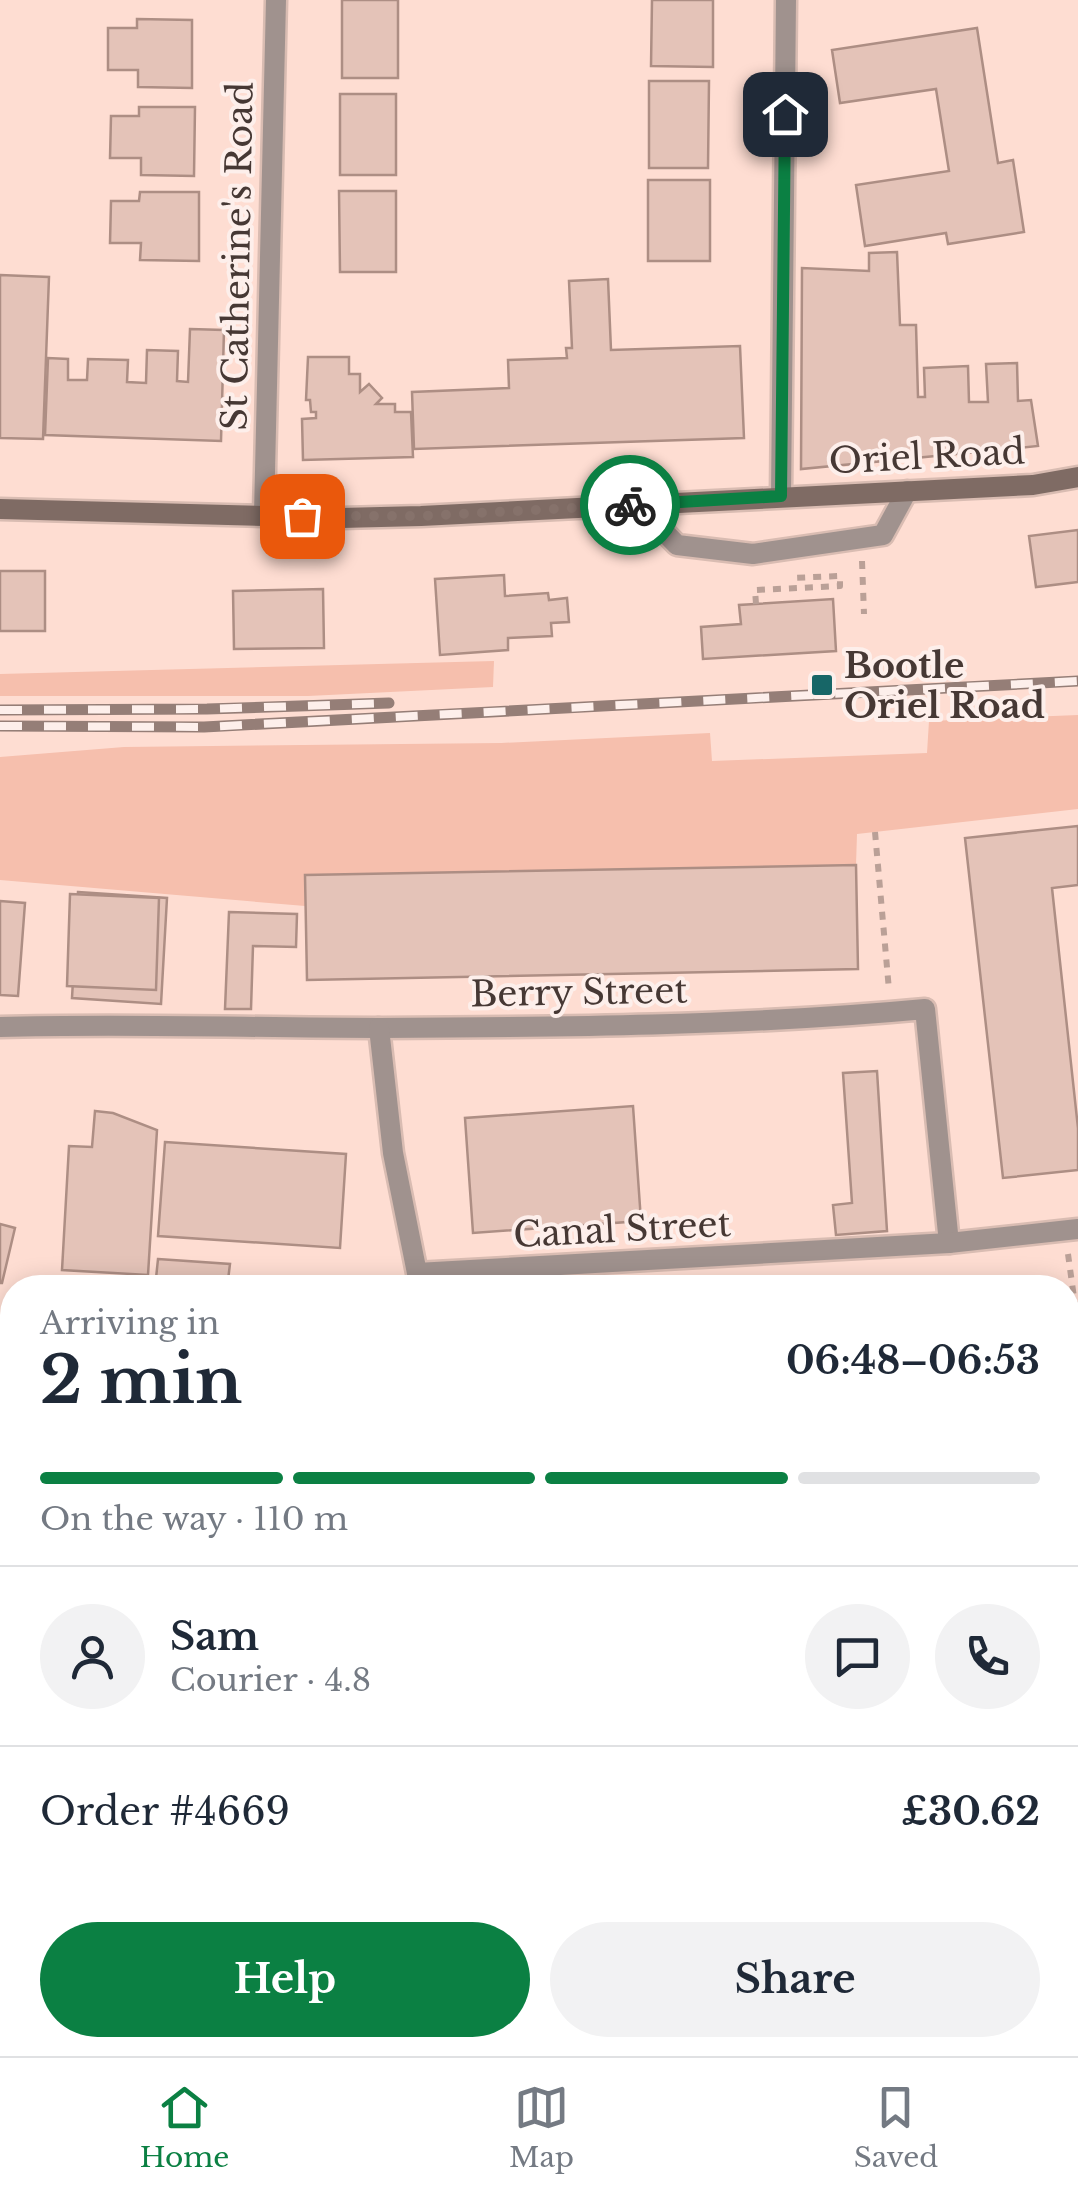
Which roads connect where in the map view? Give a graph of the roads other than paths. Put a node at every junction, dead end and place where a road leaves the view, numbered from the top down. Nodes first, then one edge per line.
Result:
1 (276, 0) edge
2 (786, 0) edge
3 (1078, 477) edge
4 (907, 491) junction
5 (781, 496) junction
6 (637, 504) junction
7 (0, 509) edge
8 (264, 514) junction
9 (0, 1027) edge
10 (379, 1028) junction
11 (1072, 1229) edge
12 (948, 1242) junction

1 - 8 street, St Catherine's Road
2 - 5 street
3 - 4 main road, Oriel Road
4 - 5 main road, Oriel Road
4 - 6 street
5 - 6 main road, Oriel Road
6 - 8 main road, Oriel Road
7 - 8 main road, Oriel Road
9 - 10 street, Berry Street
10 - 12 street, Canal Street
10 - 12 street, Berry Street
11 - 12 street, Canal Street

